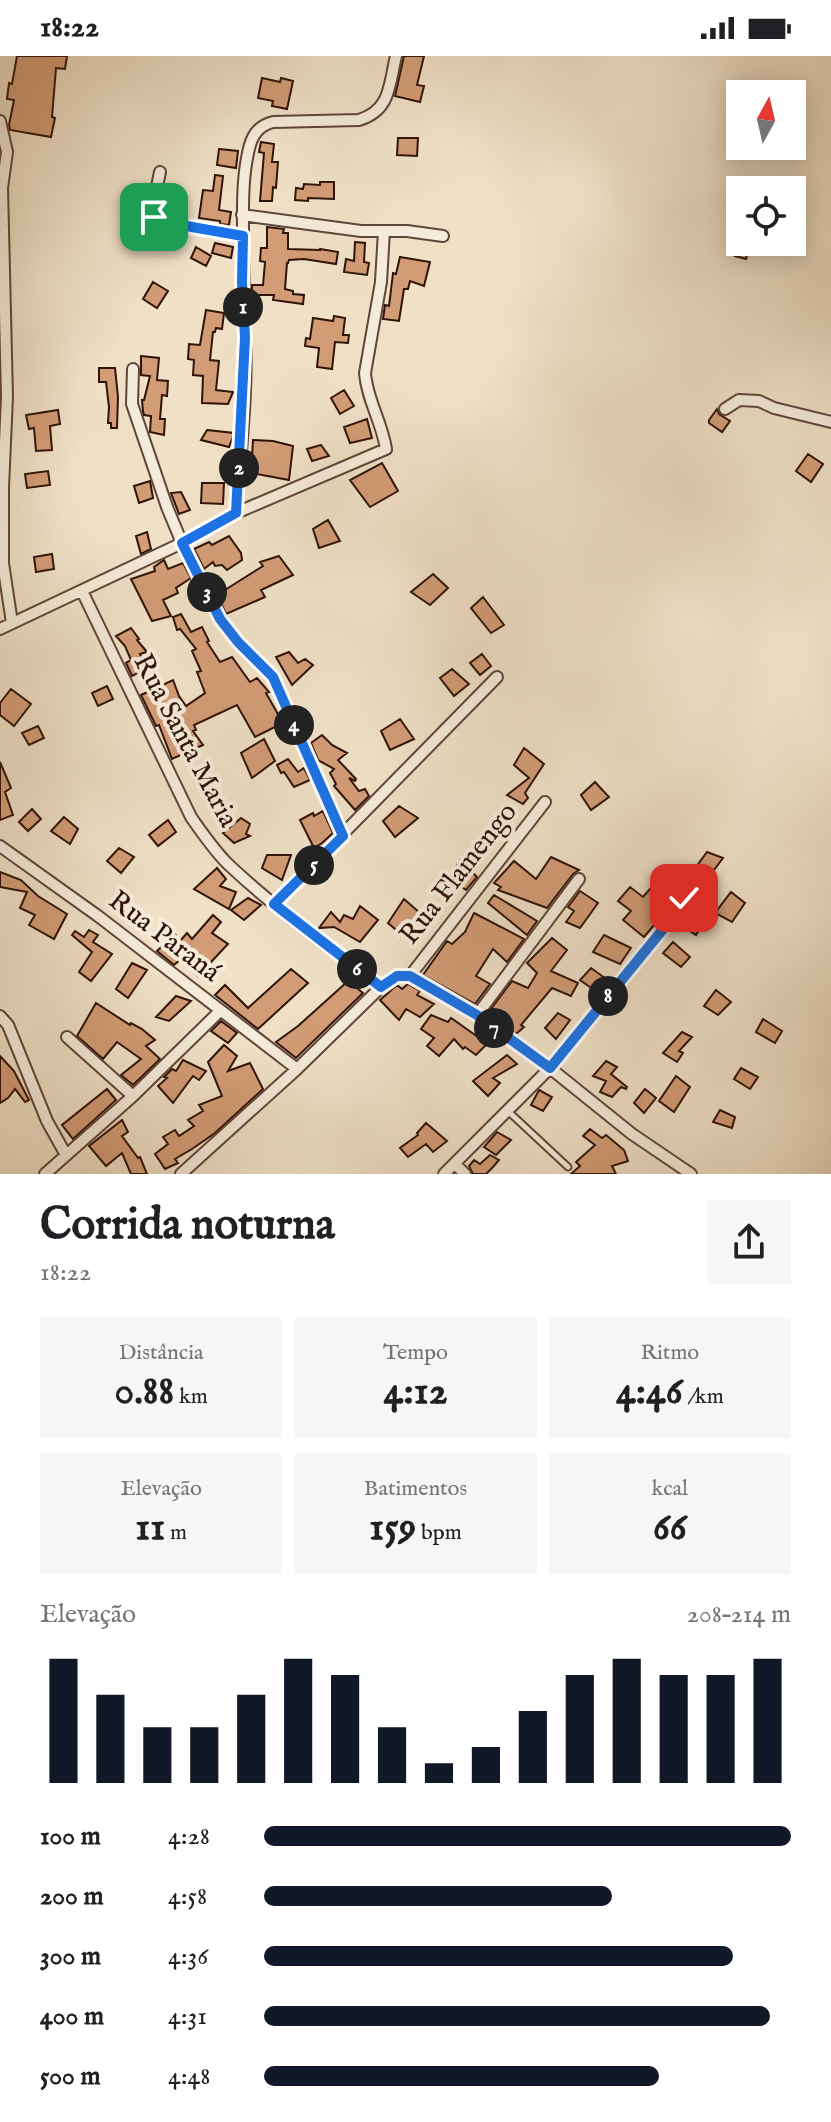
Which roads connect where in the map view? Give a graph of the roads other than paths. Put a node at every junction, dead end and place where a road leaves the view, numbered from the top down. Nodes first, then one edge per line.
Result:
1 (396, 56) edge
2 (0, 121) edge
3 (160, 172) dead end
4 (242, 215) junction
5 (384, 231) junction
6 (243, 236) junction
7 (443, 236) dead end
8 (133, 369) dead end
9 (725, 409) dead end
10 (831, 422) edge
11 (236, 513) junction
12 (182, 543) junction
13 (82, 591) junction
14 (12, 623) junction
15 (0, 629) edge
16 (497, 677) dead end
17 (545, 802) dead end
18 (343, 836) junction
19 (0, 846) edge
20 (579, 879) dead end
21 (684, 898) dead end
22 (274, 904) junction
23 (410, 976) junction
24 (381, 987) junction
25 (220, 1011) junction
26 (477, 1015) junction
27 (0, 1016) edge
28 (67, 1037) dead end
29 (550, 1068) junction
30 (297, 1069) junction
31 (133, 1096) junction
32 (507, 1110) junction
33 (66, 1155) junction
34 (455, 1164) junction
35 (568, 1167) dead end
36 (45, 1174) edge
37 (181, 1174) edge
38 (444, 1174) edge
39 (465, 1174) edge
40 (691, 1174) edge

1 - 4 street
2 - 14 street
3 - 6 street
4 - 5 street
4 - 6 street
5 - 7 street
5 - 11 street
6 - 11 street
8 - 12 street
9 - 10 street
11 - 12 street
12 - 13 street
12 - 18 street
13 - 14 street
13 - 22 street, Rua Santa Maria
14 - 15 street
16 - 18 street
17 - 23 street, Rua Flamengo
18 - 22 street
19 - 25 street, Rua Paraná
20 - 26 street
21 - 29 street
22 - 24 street, Rua Santa Maria
23 - 24 street
23 - 26 street
24 - 30 street
25 - 30 street, Rua Paraná
25 - 31 street
26 - 29 street
27 - 33 street
28 - 31 street
29 - 32 street
29 - 40 street
30 - 37 street
31 - 33 street
32 - 34 street
32 - 35 lane
33 - 36 street
34 - 38 street
34 - 39 street

